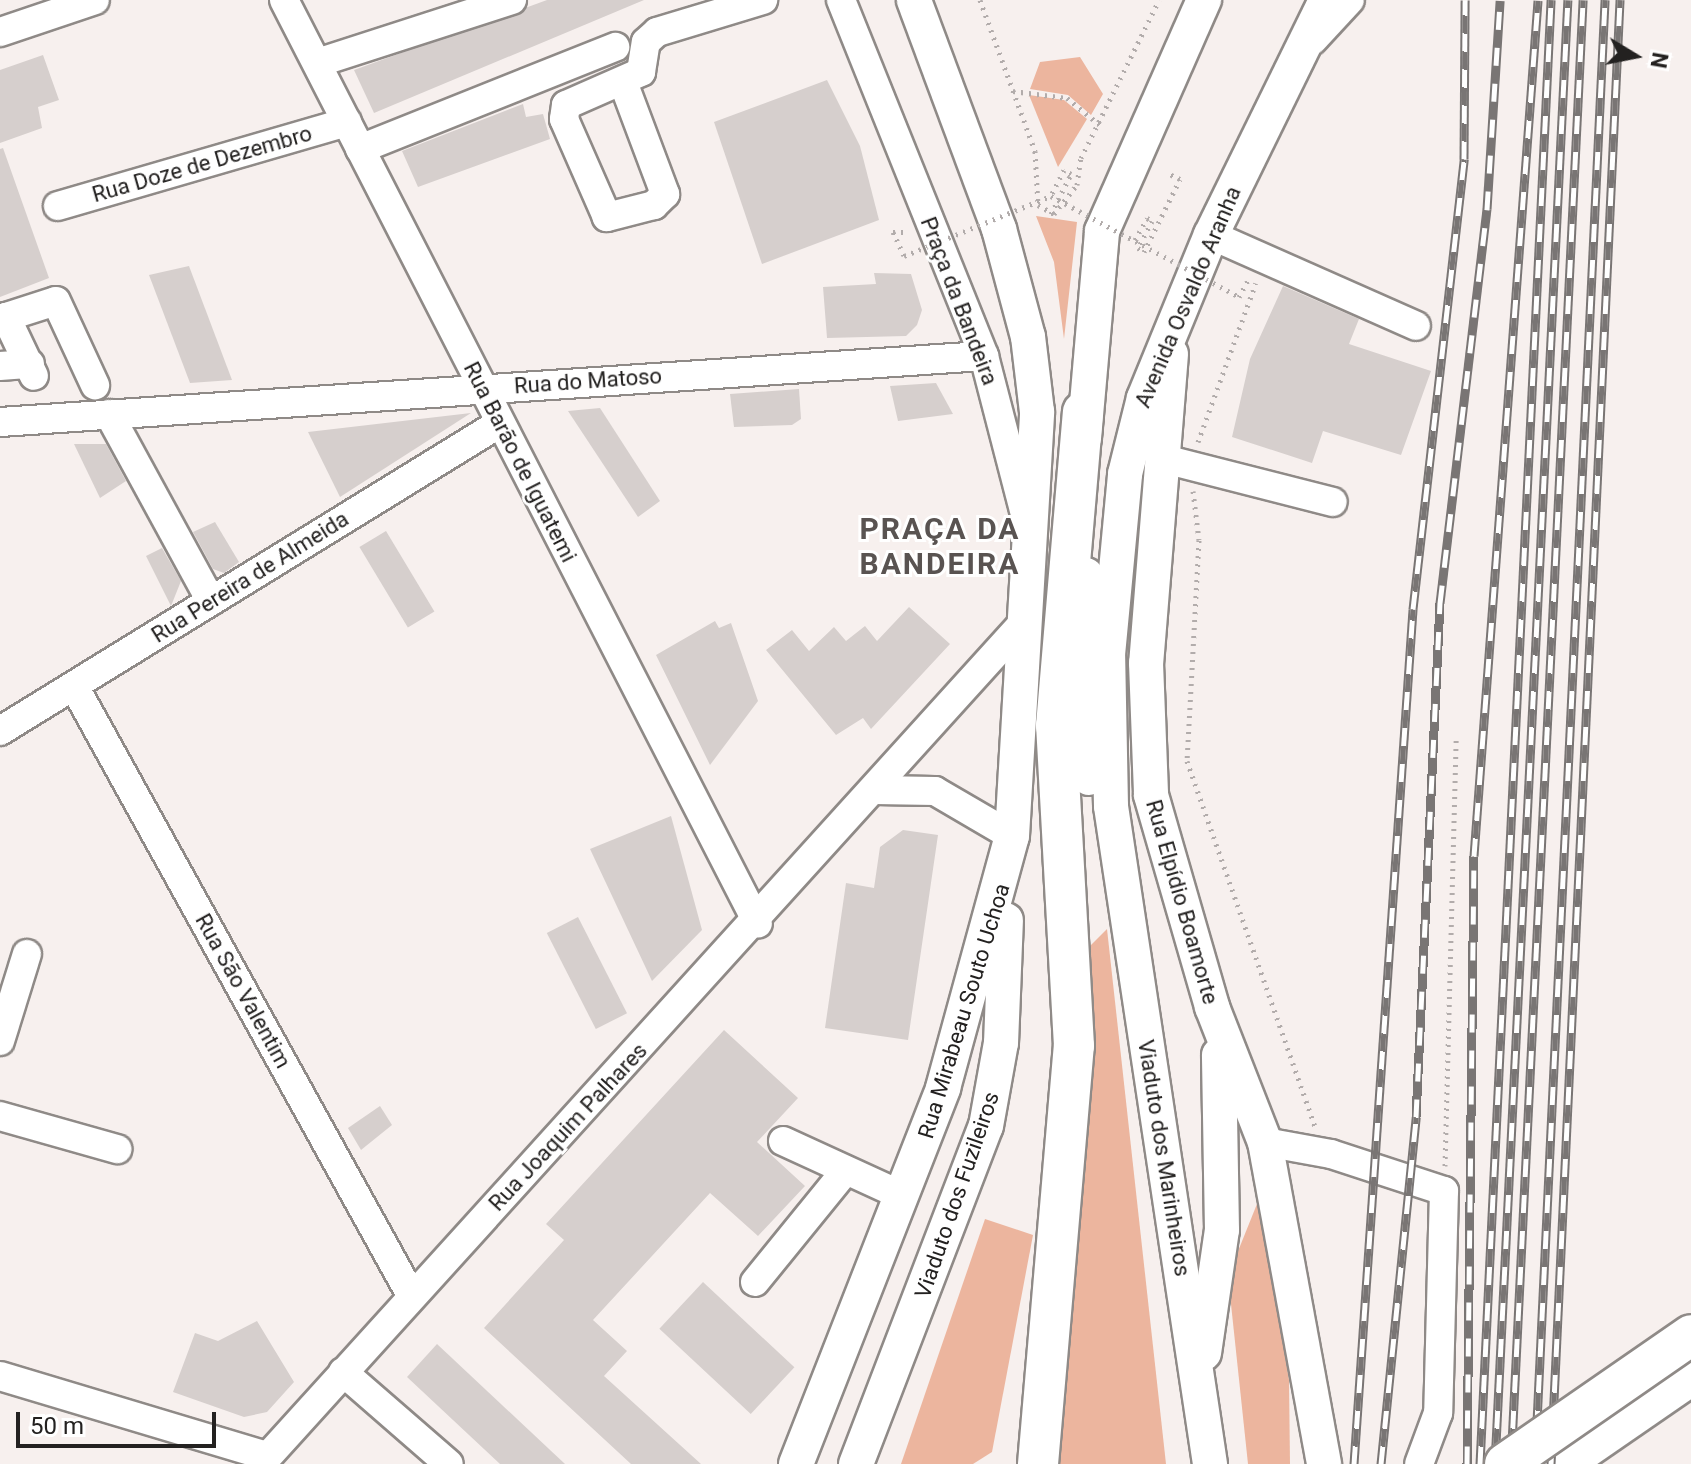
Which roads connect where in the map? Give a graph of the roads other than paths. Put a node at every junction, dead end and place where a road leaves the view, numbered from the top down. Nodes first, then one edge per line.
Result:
1 (95, 0) edge
2 (284, 0) edge
3 (512, 0) edge
4 (763, 0) edge
5 (841, 0) edge
6 (914, 0) edge
7 (1204, 0) edge
8 (1326, 0) edge
9 (1350, 0) edge
10 (0, 32) edge
11 (615, 47) dead end
12 (1294, 61) junction
13 (317, 63) junction
14 (623, 82) junction
15 (347, 122) junction
16 (360, 149) junction
17 (58, 206) dead end
18 (1211, 235) junction
19 (3, 318) edge
20 (1171, 326) junction
21 (1416, 326) dead end
22 (984, 356) junction
23 (0, 366) edge
24 (95, 385) dead end
25 (39, 388) junction
26 (482, 388) junction
27 (1083, 412) junction
28 (109, 414) junction
29 (0, 422) edge
30 (500, 423) junction
31 (1177, 462) junction
32 (1333, 502) dead end
33 (1031, 536) junction
34 (211, 601) junction
35 (1023, 623) junction
36 (74, 686) junction
37 (0, 731) edge
38 (875, 790) junction
39 (1010, 852) junction
40 (1117, 852) junction
41 (758, 924) junction
42 (27, 954) dead end
43 (1212, 1007) junction
44 (0, 1041) edge
45 (0, 1116) edge
46 (783, 1141) dead end
47 (1265, 1142) junction
48 (117, 1149) dead end
49 (846, 1170) junction
50 (903, 1196) junction
51 (755, 1282) dead end
52 (411, 1295) junction
53 (1691, 1335) edge
54 (343, 1372) junction
55 (1691, 1375) edge
56 (0, 1376) edge
57 (1199, 1390) junction
58 (264, 1460) edge
59 (449, 1464) edge
60 (796, 1464) edge
61 (856, 1464) edge
62 (1038, 1464) edge
63 (1210, 1464) edge
64 (1324, 1464) edge
65 (1419, 1464) edge
66 (1505, 1464) edge
67 (1562, 1464) edge

1 - 10 street
2 - 13 street, Rua Barão de Iguatemi
3 - 13 street
4 - 14 street
5 - 22 street, Praça da Bandeira
6 - 33 main road, Praça da Bandeira
7 - 27 main road
8 - 12 main road, Avenida Osvaldo Aranha
9 - 12 street
11 - 16 street
12 - 18 main road, Avenida Osvaldo Aranha
13 - 15 street, Rua Barão de Iguatemi
14 - 14 street
15 - 16 street, Rua Barão de Iguatemi
15 - 17 street, Rua Doze de Dezembro
16 - 26 street, Rua Barão de Iguatemi
18 - 20 main road, Avenida Osvaldo Aranha
18 - 21 street
19 - 24 street
19 - 25 street
20 - 31 main road, Rua Elpídio Boamorte
20 - 40 main road, Avenida Osvaldo Aranha
22 - 26 street, Rua do Matoso
22 - 33 street, Praça da Bandeira
23 - 25 street
25 - 28 street, Rua do Matoso
25 - 29 street, Rua do Matoso
26 - 28 street, Rua do Matoso
26 - 30 street, Rua Barão de Iguatemi
27 - 40 main road
27 - 62 highway
28 - 34 street
30 - 34 street, Rua Pereira de Almeida
30 - 41 street, Rua Barão de Iguatemi
31 - 32 street
31 - 43 main road, Rua Elpídio Boamorte
33 - 35 main road, Rua Mirabeau Souto Uchoa
34 - 36 street, Rua Pereira de Almeida
35 - 38 street, Rua Joaquim Palhares
35 - 39 main road, Rua Mirabeau Souto Uchoa
36 - 37 street, Rua Pereira de Almeida
36 - 52 street, Rua São Valentim
38 - 39 street
38 - 41 street, Rua Joaquim Palhares
39 - 50 main road, Rua Mirabeau Souto Uchoa
39 - 61 main road, Viaduto dos Fuzileiros
40 - 57 main road, Viaduto dos Marinheiros
41 - 52 street, Rua Joaquim Palhares
42 - 44 street
43 - 47 main road, Rua Elpídio Boamorte
43 - 57 main road
45 - 48 street
46 - 49 street
47 - 64 main road, Rua Elpídio Boamorte
47 - 65 street
49 - 50 street
49 - 51 street
50 - 60 main road, Rua Mirabeau Souto Uchoa
52 - 54 street, Rua Joaquim Palhares
53 - 66 highway, bridge
54 - 58 street, Rua Joaquim Palhares
54 - 59 street
55 - 67 highway
56 - 58 street
57 - 63 main road, Viaduto dos Marinheiros

